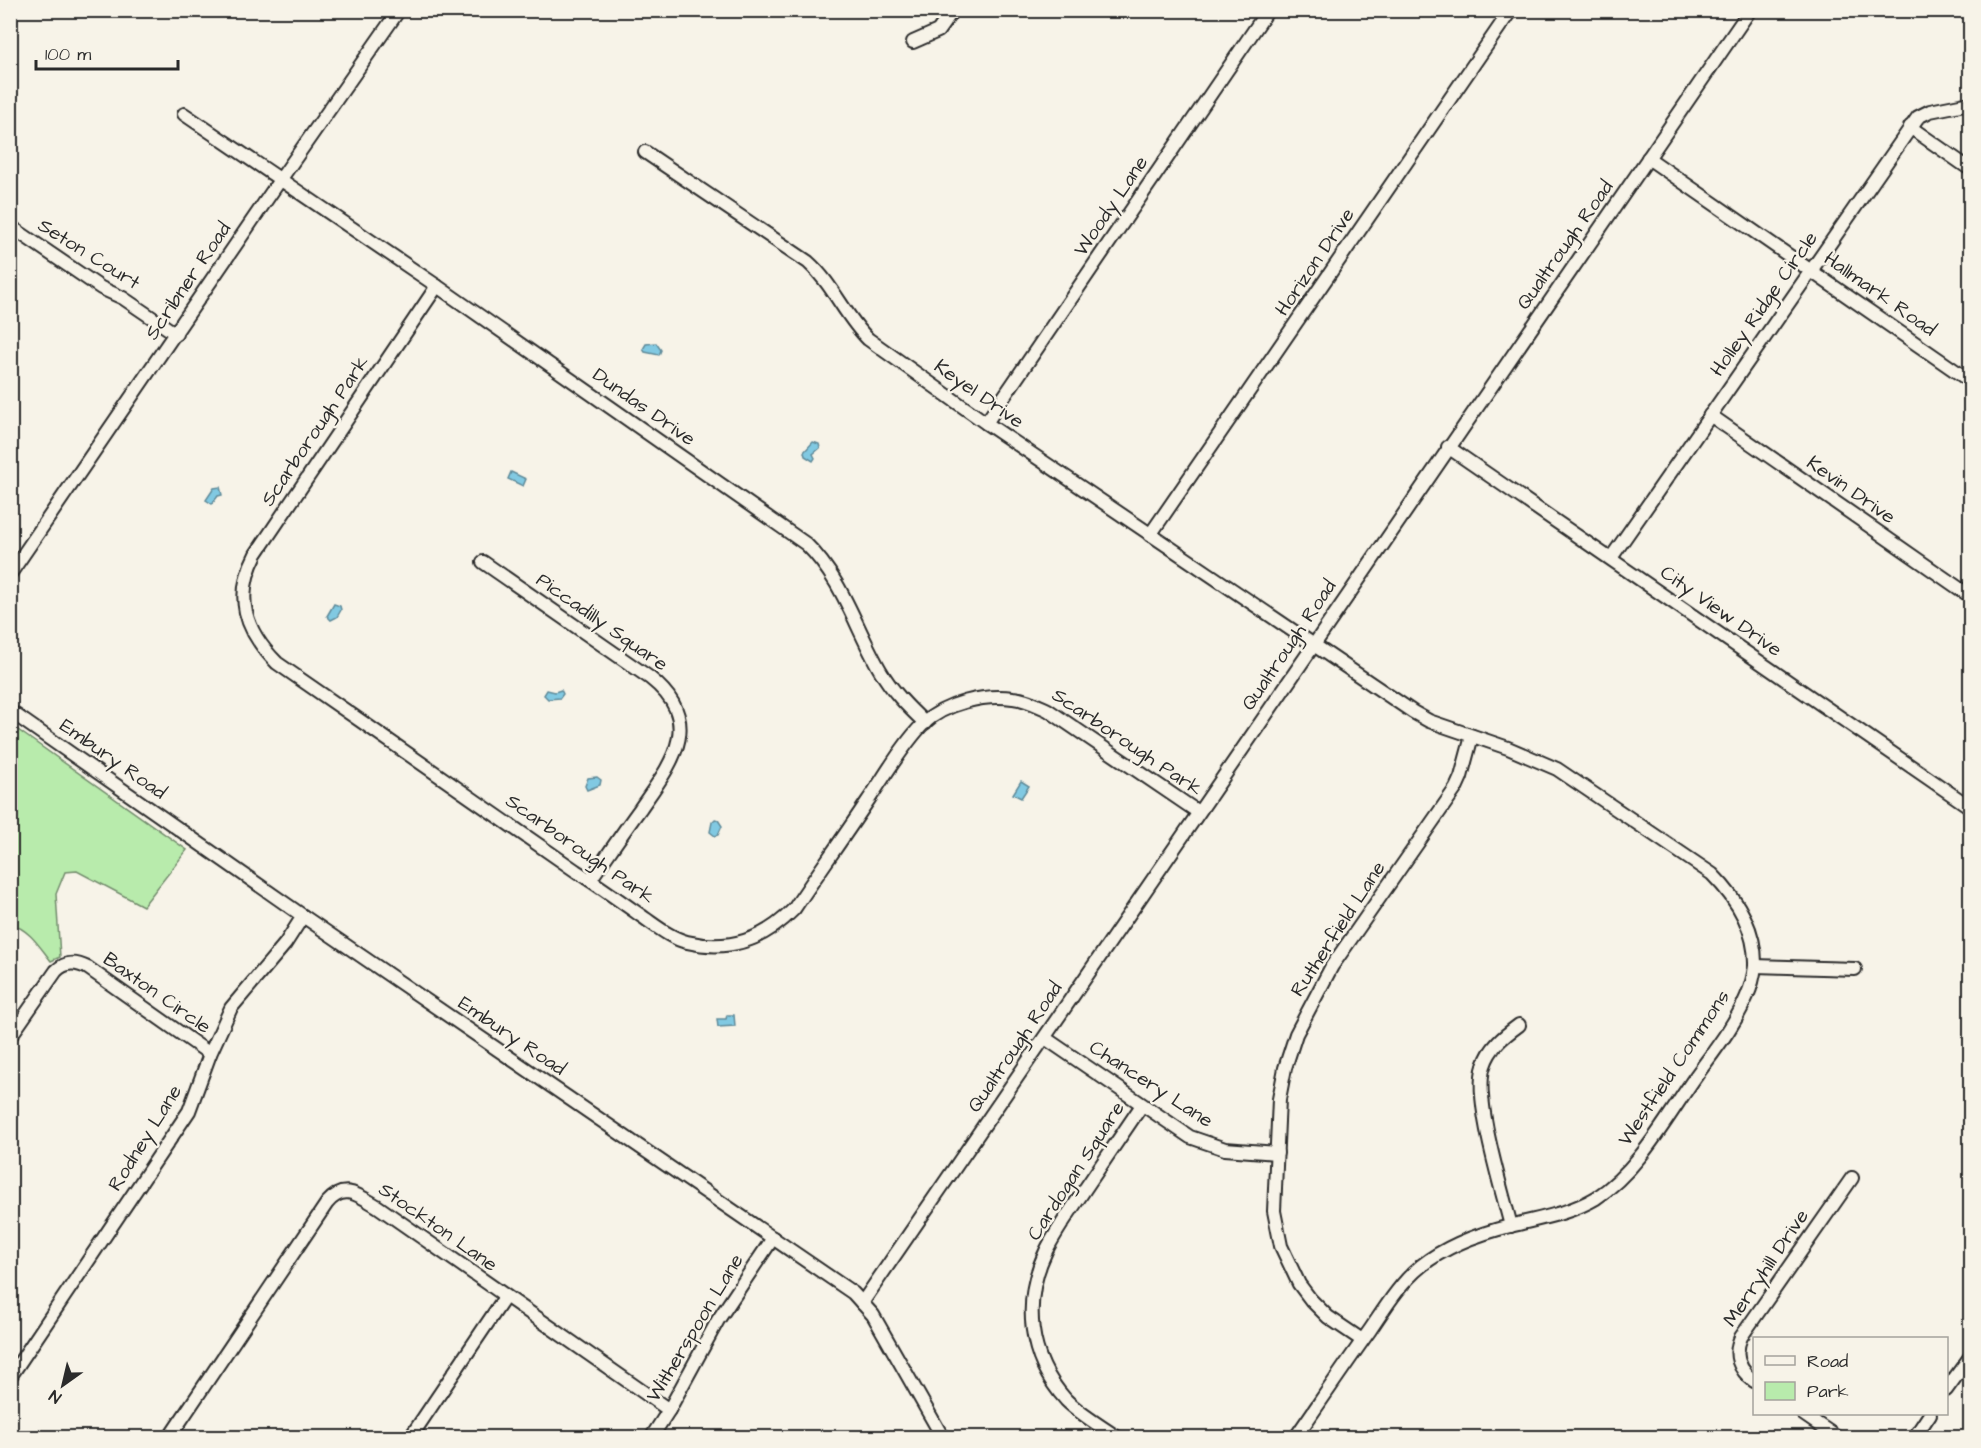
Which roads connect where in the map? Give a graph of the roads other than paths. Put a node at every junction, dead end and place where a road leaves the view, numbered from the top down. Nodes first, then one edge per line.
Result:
1 (399, 10) edge
2 (953, 10) edge
3 (1268, 10) edge
4 (1511, 10) edge
5 (1750, 10) edge
6 (913, 42) dead end
7 (1971, 103) edge
8 (184, 114) dead end
9 (1910, 127) junction
10 (645, 152) dead end
11 (1648, 158) junction
12 (1971, 169) edge
13 (280, 180) junction
14 (10, 226) edge
15 (1810, 270) junction
16 (437, 286) junction
17 (176, 334) junction
18 (1971, 381) edge
19 (1710, 415) junction
20 (987, 423) junction
21 (1448, 447) junction
22 (1150, 535) junction
23 (1611, 558) junction
24 (483, 562) dead end
25 (10, 574) edge
26 (1971, 596) edge
27 (1313, 644) junction
28 (10, 711) edge
29 (925, 723) junction
30 (1472, 736) junction
31 (1971, 807) edge
32 (1198, 812) junction
33 (590, 880) junction
34 (303, 916) junction
35 (1755, 966) junction
36 (1855, 969) dead end
37 (1519, 1024) dead end
38 (10, 1037) edge
39 (1045, 1038) junction
40 (210, 1054) junction
41 (1142, 1105) junction
42 (1277, 1153) junction
43 (1852, 1178) dead end
44 (1511, 1226) junction
45 (772, 1238) junction
46 (505, 1297) junction
47 (862, 1303) junction
48 (1362, 1340) junction
49 (1970, 1357) edge
50 (10, 1377) edge
51 (1753, 1379) edge
52 (1948, 1389) edge
53 (669, 1410) junction
54 (1806, 1415) edge
55 (1929, 1415) edge
56 (169, 1437) edge
57 (410, 1437) edge
58 (651, 1437) edge
59 (943, 1437) edge
60 (1118, 1437) edge
61 (1295, 1437) edge
62 (1838, 1437) edge
63 (1914, 1437) edge

1 - 13 street, Scribner Road
2 - 6 street
3 - 20 street, Woody Lane
4 - 22 street, Horizon Drive
5 - 11 street, Qualtrough Road
7 - 9 street, Holley Ridge Circle
8 - 13 street, Dundas Drive
9 - 12 street
9 - 15 street, Holley Ridge Circle
10 - 20 street, Keyel Drive
11 - 15 street, Hallmark Road
11 - 21 street, Qualtrough Road
13 - 16 street, Dundas Drive
13 - 17 street, Scribner Road
14 - 17 street, Seton Court
15 - 18 street, Hallmark Road
15 - 19 street, Holley Ridge Circle
16 - 29 street, Dundas Drive
16 - 33 street, Scarborough Park
17 - 25 street, Scribner Road
19 - 23 street, Holley Ridge Circle
19 - 26 street, Kevin Drive
20 - 22 street, Keyel Drive
21 - 23 street, City View Drive
21 - 27 street, Qualtrough Road
22 - 27 street, Keyel Drive
23 - 31 street, City View Drive
24 - 33 street, Piccadilly Square
27 - 30 street, Westfield Commons
27 - 32 street, Qualtrough Road
28 - 34 street, Embury Road
29 - 32 street, Scarborough Park
29 - 33 street, Scarborough Park
30 - 35 street, Westfield Commons
30 - 42 street, Rutherfield Lane
32 - 39 street, Qualtrough Road
34 - 40 street, Rodney Lane
34 - 45 street, Embury Road
35 - 36 street
35 - 44 street, Westfield Commons
37 - 44 street
38 - 40 street, Baxton Circle
39 - 41 street, Chancery Lane
39 - 47 street, Qualtrough Road
40 - 50 street, Rodney Lane
41 - 42 street, Chancery Lane
41 - 60 street, Cardogan Square
42 - 48 street, Rutherfield Lane
43 - 51 street, Merryhill Drive
44 - 48 street, Westfield Commons
45 - 47 street, Embury Road
45 - 53 street, Witherspoon Lane
46 - 53 street, Stockton Lane
46 - 56 street, Stockton Lane
46 - 57 street
47 - 59 street, Embury Road
48 - 61 street, Westfield Commons
49 - 52 street
53 - 58 street, Witherspoon Lane
54 - 62 street
55 - 63 street

